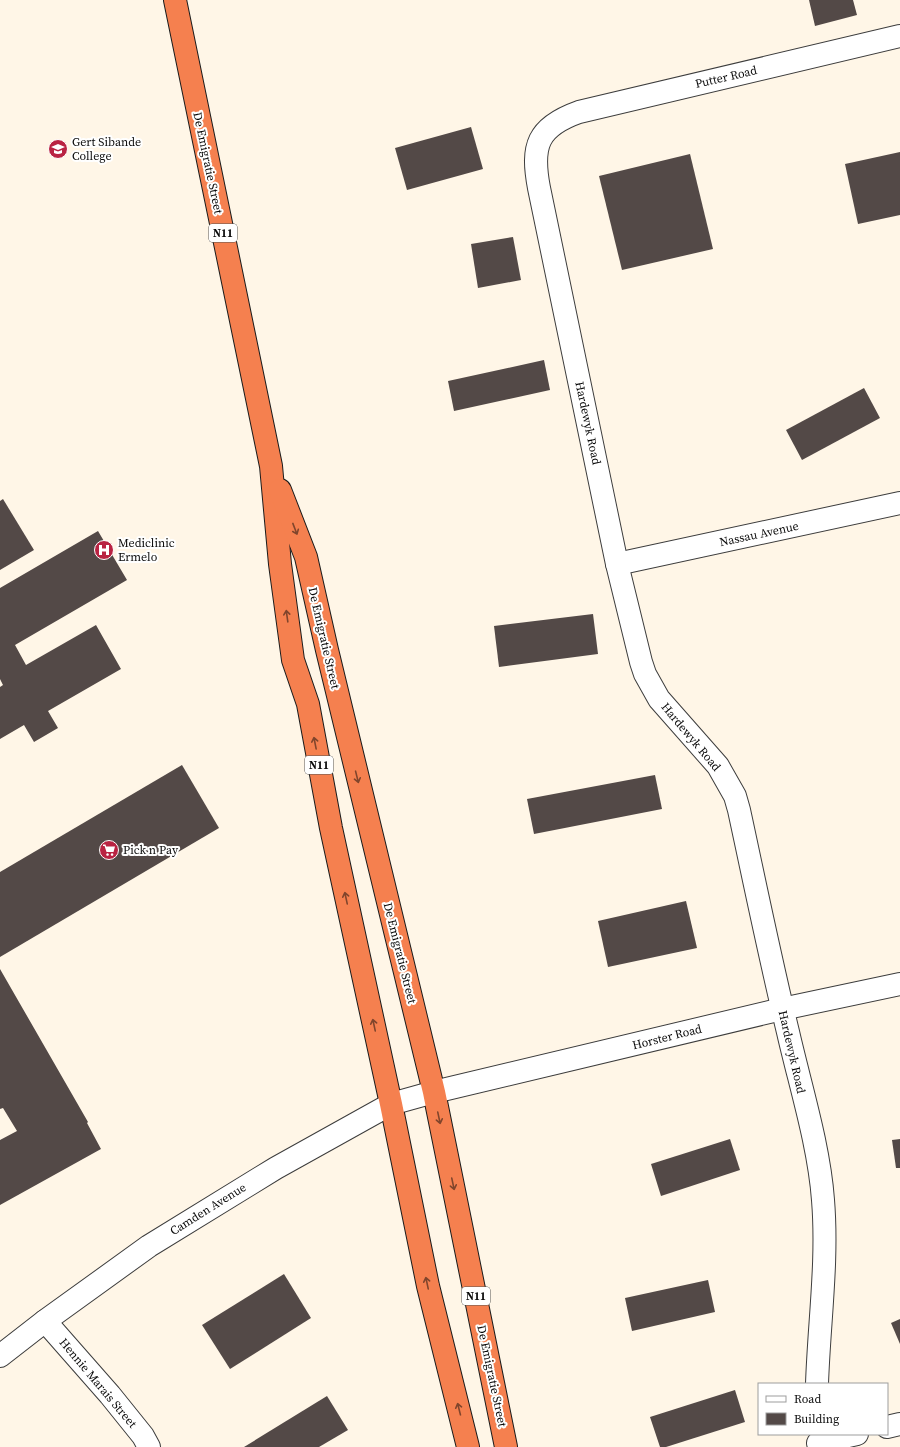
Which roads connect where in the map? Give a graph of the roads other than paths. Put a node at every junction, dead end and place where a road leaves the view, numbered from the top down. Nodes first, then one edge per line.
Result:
1 (175, 0) edge
2 (900, 36) edge
3 (555, 123) joint
4 (271, 466) junction
5 (900, 503) edge
6 (617, 564) junction
7 (900, 984) edge
8 (782, 1010) junction
9 (434, 1092) junction
10 (391, 1104) junction
11 (45, 1320) junction
12 (0, 1356) edge
13 (817, 1383) edge
14 (900, 1424) edge
15 (888, 1427) edge
16 (851, 1435) edge
17 (818, 1441) edge
18 (149, 1447) edge
19 (468, 1447) edge
20 (506, 1447) edge

1 - 4 highway, De Emigratie Street / N11
2 - 3 street, Putter Road
3 - 6 street, Hardewyk Road
4 -> 9 highway, De Emigratie Street / N11
10 -> 4 highway, De Emigratie Street / N11
5 - 6 street, Nassau Avenue
6 - 8 street, Hardewyk Road
7 - 8 street, Horster Road
8 - 9 street, Horster Road
8 - 13 street, Hardewyk Road
9 - 10 street, Camden Avenue
9 -> 20 highway, De Emigratie Street / N11
10 - 11 street, Camden Avenue
19 -> 10 highway, De Emigratie Street / N11
11 - 12 street, Camden Avenue
11 - 18 street, Hennie Marais Street
14 - 15 street
16 - 17 street

